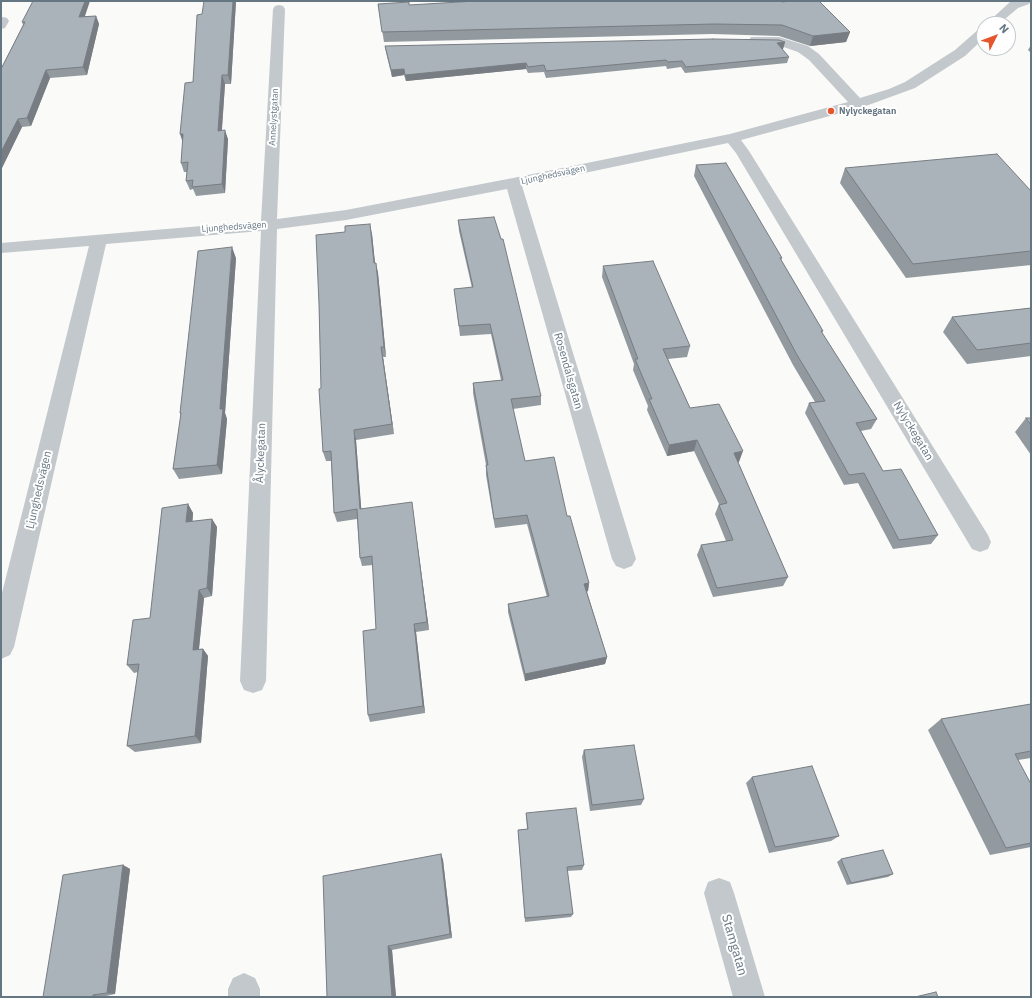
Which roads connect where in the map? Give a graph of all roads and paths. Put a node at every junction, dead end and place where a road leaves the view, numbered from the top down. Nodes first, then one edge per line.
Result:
1 (1015, 2) edge
2 (279, 9) dead end
3 (1000, 16) edge
4 (976, 39) edge
5 (740, 40) edge
6 (858, 104) junction
7 (731, 138) junction
8 (513, 184) junction
9 (269, 225) junction
10 (99, 239) junction
11 (1, 248) edge
12 (980, 542) dead end
13 (624, 559) dead end
14 (1, 647) edge
15 (253, 681) dead end
16 (719, 893) dead end
17 (749, 997) edge

1 - 3 street
2 - 9 street, Annelystgatan
4 - 6 street, Ljunghedsvägen
5 - 6 street
6 - 7 street, Ljunghedsvägen
7 - 8 street, Ljunghedsvägen
7 - 12 street, Nylyckegatan
8 - 9 street, Ljunghedsvägen
8 - 13 street, Rosendalsgatan
9 - 10 street, Ljunghedsvägen
9 - 15 street, Ålyckegatan
10 - 11 street, Ljunghedsvägen
10 - 14 street, Ljunghedsvägen
16 - 17 street, Stamgatan

